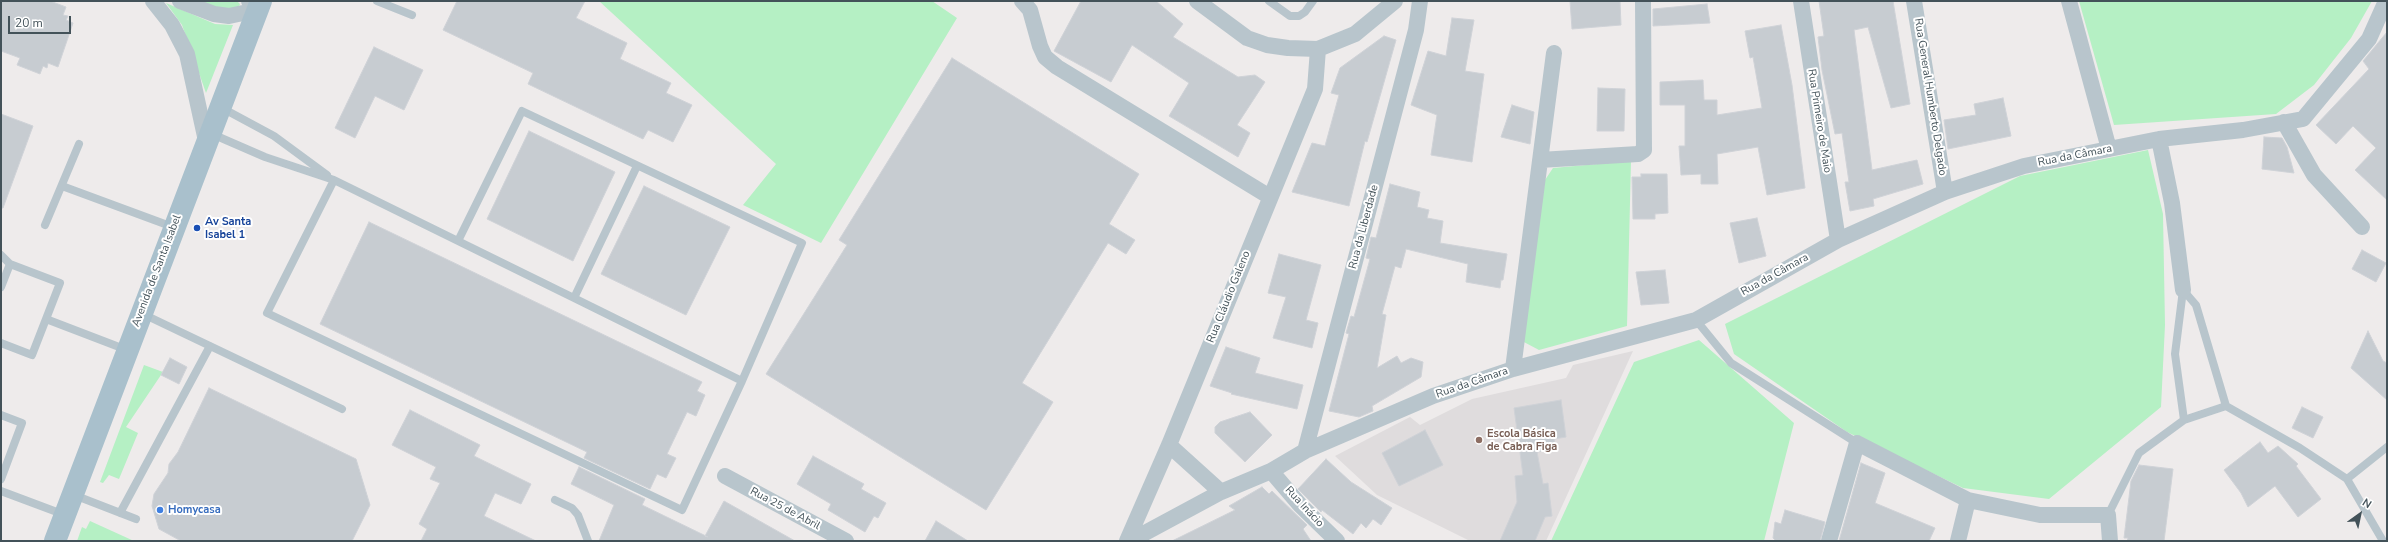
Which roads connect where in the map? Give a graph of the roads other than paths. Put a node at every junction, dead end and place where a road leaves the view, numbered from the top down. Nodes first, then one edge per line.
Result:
1 (153, 1) edge
2 (180, 1) edge
3 (377, 1) edge
4 (1022, 1) edge
5 (1197, 1) edge
6 (1269, 1) edge
7 (1313, 1) edge
8 (1395, 1) edge
9 (1420, 1) edge
10 (1642, 1) edge
11 (1801, 1) edge
12 (1914, 1) edge
13 (2069, 1) edge
14 (2386, 2) edge
15 (256, 4) edge
16 (412, 15) dead end
17 (1318, 49) junction
18 (1554, 53) dead end
19 (220, 106) junction
20 (2284, 122) junction
21 (208, 137) junction
22 (2159, 139) junction
23 (79, 144) dead end
24 (2109, 149) junction
25 (1540, 160) junction
26 (637, 166) junction
27 (334, 180) junction
28 (62, 186) junction
29 (1945, 192) junction
30 (1270, 197) junction
31 (45, 225) dead end
32 (174, 227) junction
33 (2362, 227) dead end
34 (1838, 240) junction
35 (458, 241) junction
36 (1, 255) edge
37 (10, 264) junction
38 (1, 287) edge
39 (2183, 290) junction
40 (574, 298) junction
41 (141, 313) junction
42 (46, 319) junction
43 (1696, 320) junction
44 (1, 343) edge
45 (210, 346) junction
46 (127, 350) junction
47 (1513, 369) junction
48 (742, 381) junction
49 (2226, 406) junction
50 (342, 410) dead end
51 (1, 415) edge
52 (2184, 420) junction
53 (1857, 443) junction
54 (1169, 445) junction
55 (2387, 447) edge
56 (1305, 451) junction
57 (1271, 471) junction
58 (725, 476) dead end
59 (1, 479) edge
60 (2347, 479) junction
61 (1, 491) edge
62 (1221, 492) junction
63 (74, 495) junction
64 (555, 500) dead end
65 (1968, 500) junction
66 (120, 514) junction
67 (66, 515) junction
68 (2108, 515) junction
69 (136, 519) dead end
70 (55, 541) edge
71 (588, 541) edge
72 (846, 541) edge
73 (1126, 541) edge
74 (1130, 541) edge
75 (1337, 541) edge
76 (1829, 541) edge
77 (1958, 541) edge
78 (2110, 541) edge
79 (2383, 541) edge

1 - 21 street
2 - 15 street
3 - 16 lane
4 - 30 street
5 - 17 street
6 - 7 lane
8 - 17 street
9 - 56 street, Rua da Liberdade
10 - 25 street
11 - 34 street, Rua Primeiro de Maio
12 - 29 street, Rua General Humberto Delgado
13 - 24 street
14 - 20 street, Rua da Câmara
15 - 19 main road, Avenida de Santa Isabel
17 - 30 street, Rua Cláudio Galeno
18 - 25 street
19 - 21 main road, Avenida de Santa Isabel
19 - 27 lane
20 - 22 street, Rua da Câmara
20 - 33 street
21 - 27 lane
21 - 32 main road, Avenida de Santa Isabel
22 - 24 street, Rua da Câmara
22 - 39 street
23 - 28 lane
24 - 29 street, Rua da Câmara
25 - 47 street
26 - 35 lane
26 - 40 lane
26 - 48 lane
27 - 35 lane
27 - 48 lane
28 - 31 lane
28 - 32 lane
29 - 34 street, Rua da Câmara
30 - 54 street, Rua Cláudio Galeno
32 - 41 main road, Avenida de Santa Isabel
34 - 43 street, Rua da Câmara
35 - 40 lane
36 - 37 lane
37 - 38 lane
37 - 42 lane
39 - 49 lane
39 - 52 lane
40 - 48 lane
41 - 45 lane
41 - 46 main road, Avenida de Santa Isabel
42 - 44 lane
42 - 46 lane
43 - 47 street, Rua da Câmara
43 - 53 lane
45 - 50 lane
45 - 66 lane
46 - 63 main road, Avenida de Santa Isabel
47 - 56 street, Rua da Câmara
49 - 52 lane
49 - 60 lane
51 - 59 lane
52 - 68 lane
53 - 65 street
53 - 76 street
54 - 62 street
54 - 73 street, Rua Cláudio Galeno
55 - 60 lane
56 - 57 street, Rua da Câmara
57 - 62 street, Rua da Câmara
57 - 75 street, Rua Inácio
58 - 72 street, Rua 25 de Abril
60 - 79 lane
61 - 67 lane
62 - 74 street, Rua da Câmara
63 - 66 lane
63 - 67 main road, Avenida de Santa Isabel
64 - 71 lane
65 - 68 street
65 - 77 street
66 - 69 lane
67 - 70 main road, Avenida de Santa Isabel
68 - 78 street

